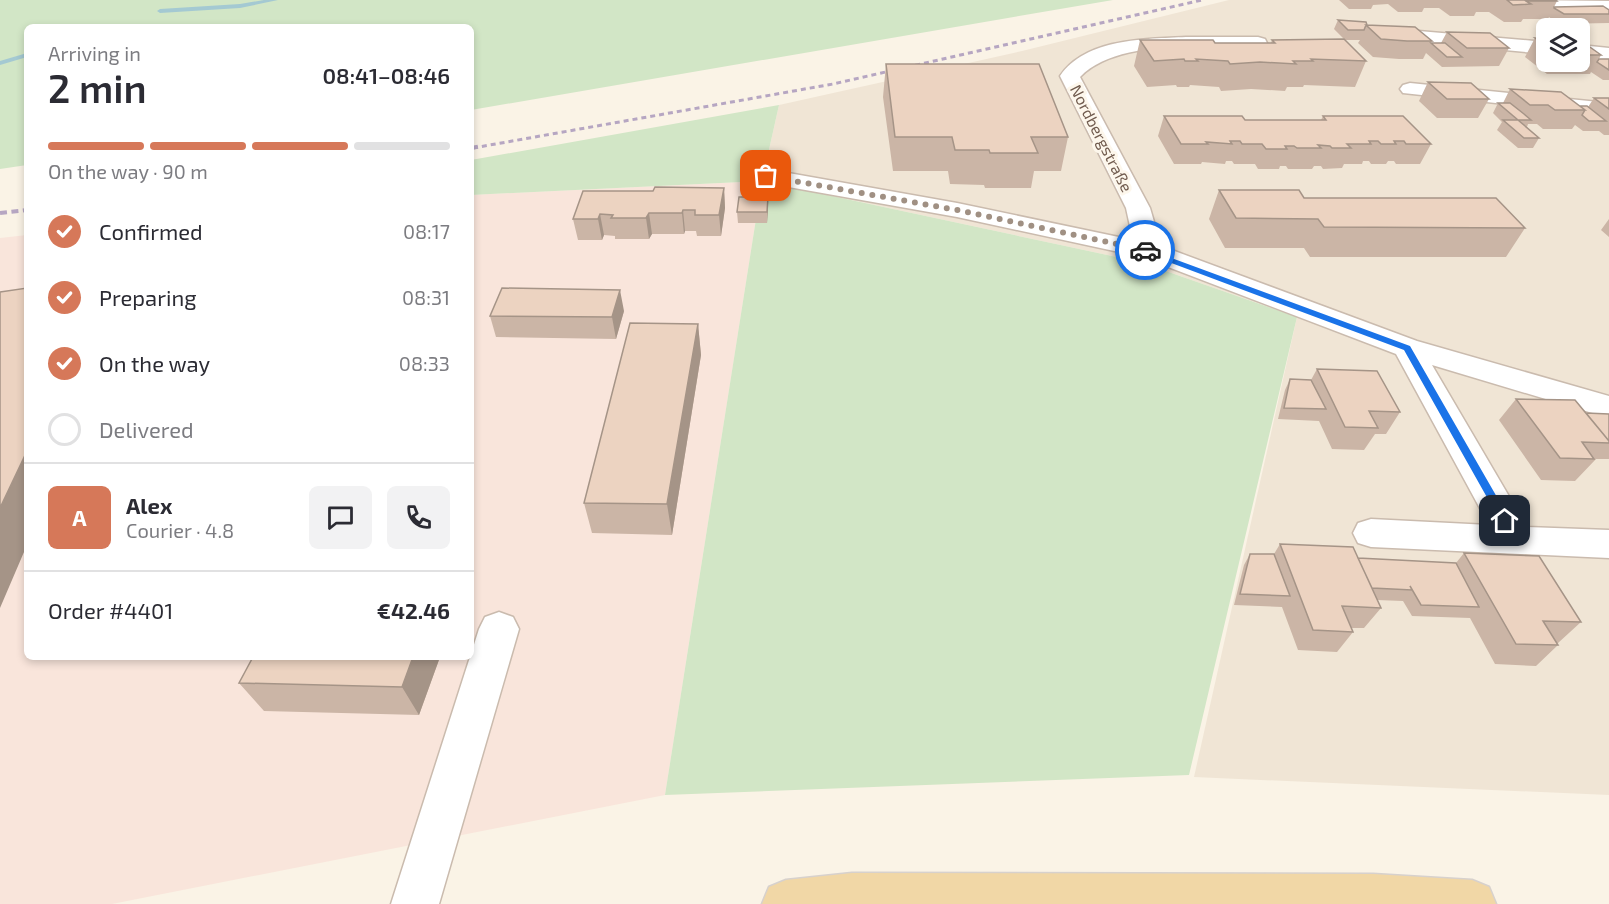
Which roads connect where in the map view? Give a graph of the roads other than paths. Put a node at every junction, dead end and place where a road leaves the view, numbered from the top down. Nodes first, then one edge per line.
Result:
1 (1528, 0) edge
2 (1609, 6) edge
3 (1365, 32) edge
4 (1258, 43) edge
5 (1536, 47) edge
6 (1590, 52) edge
7 (1609, 54) edge
8 (1410, 89) dead end
9 (1609, 109) edge
10 (766, 176) dead end
11 (1149, 251) junction
12 (1407, 348) junction
13 (1609, 407) edge
14 (1371, 533) dead end
15 (1516, 541) junction
16 (1609, 544) edge
17 (499, 629) dead end
18 (415, 904) edge
19 (786, 904) edge
20 (1472, 904) edge

1 - 2 street
3 - 5 street
4 - 11 street, Nordbergstraße
6 - 7 street
8 - 9 street
10 - 11 street
11 - 12 street
12 - 13 street
12 - 15 street
14 - 15 street
15 - 16 street
17 - 18 street
19 - 20 main road

